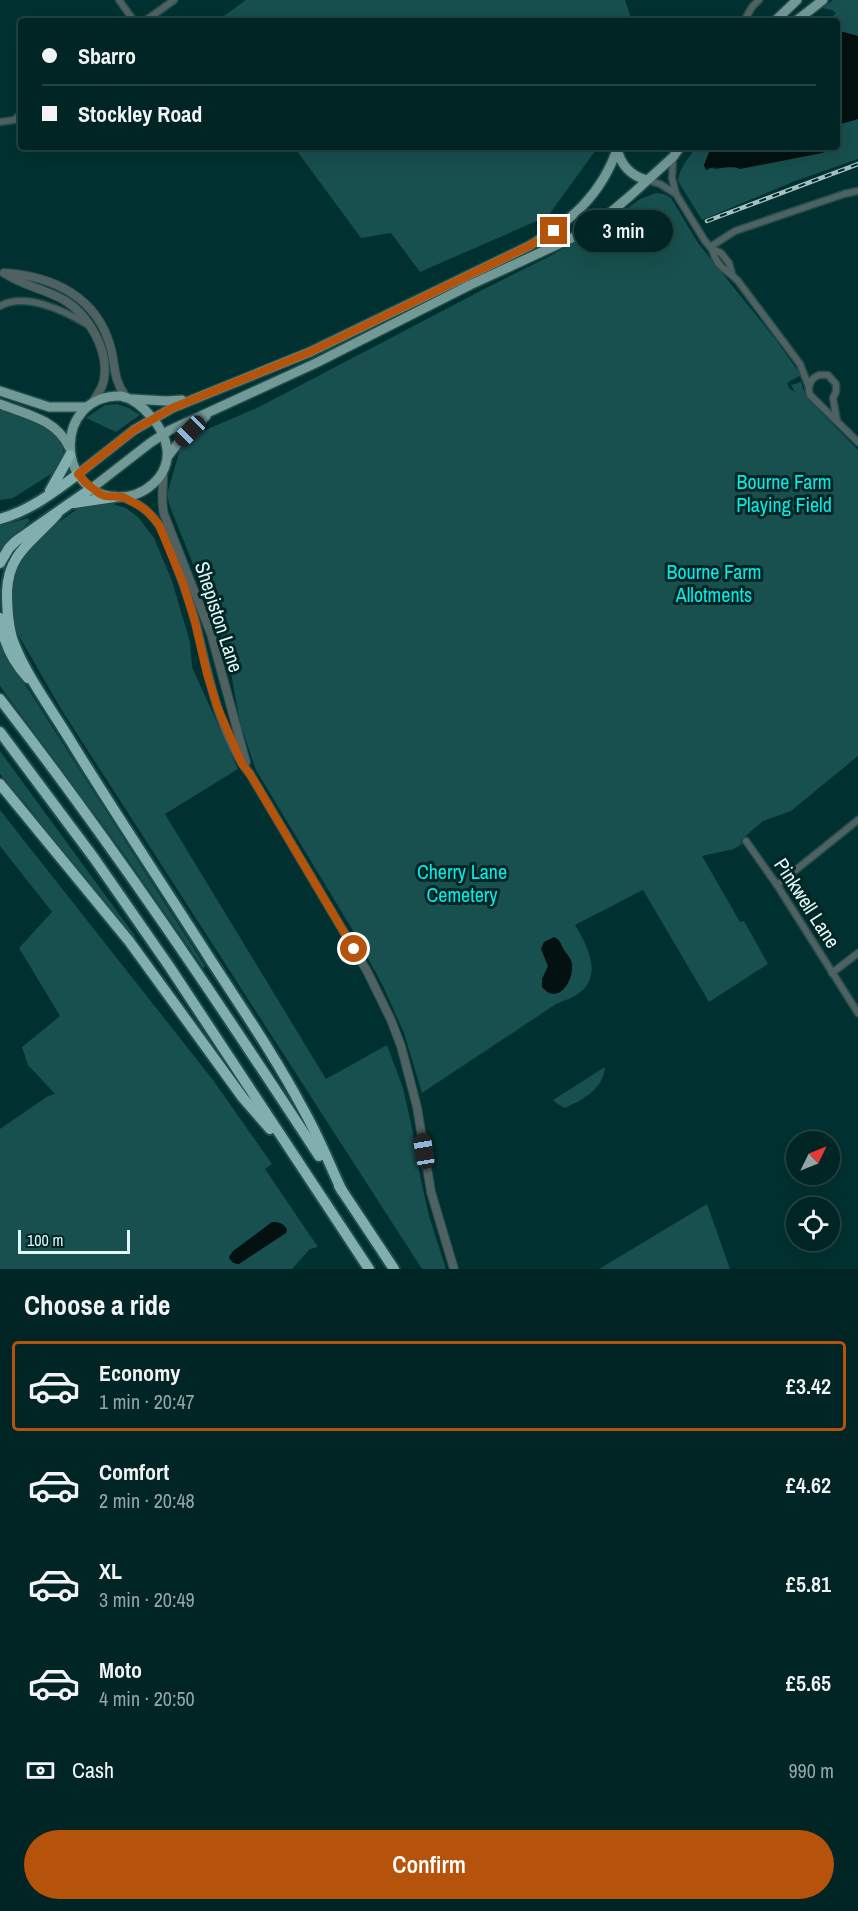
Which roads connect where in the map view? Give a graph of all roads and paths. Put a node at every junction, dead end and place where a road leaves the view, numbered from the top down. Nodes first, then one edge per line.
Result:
1 (119, 0) edge
2 (174, 0) edge
3 (759, 0) edge
4 (797, 0) edge
5 (823, 0) edge
6 (132, 18) edge
7 (149, 18) edge
8 (746, 18) edge
9 (778, 18) edge
10 (800, 18) edge
11 (18, 117) edge
12 (1, 122) edge
13 (616, 150) edge
14 (617, 150) edge
15 (673, 152) edge
16 (647, 180) junction
17 (858, 191) edge
18 (676, 194) junction
19 (711, 248) junction
20 (2, 272) edge
21 (0, 306) edge
22 (91, 327) junction
23 (800, 364) junction
24 (814, 377) junction
25 (808, 387) junction
26 (0, 391) edge
27 (196, 397) junction
28 (128, 398) junction
29 (833, 398) junction
30 (816, 401) junction
31 (0, 404) edge
32 (89, 405) junction
33 (212, 411) junction
34 (152, 419) junction
35 (837, 421) junction
36 (162, 435) junction
37 (858, 442) edge
38 (70, 452) junction
39 (167, 457) junction
40 (163, 470) junction
41 (78, 474) junction
42 (92, 488) junction
43 (119, 497) junction
44 (44, 499) junction
45 (71, 504) junction
46 (26, 509) junction
47 (0, 510) edge
48 (57, 514) junction
49 (0, 519) edge
50 (0, 562) edge
51 (0, 618) edge
52 (38, 689) junction
53 (0, 699) edge
54 (0, 732) edge
55 (250, 774) junction
56 (0, 784) edge
57 (858, 820) edge
58 (746, 841) dead end
59 (777, 885) junction
60 (858, 952) edge
61 (832, 973) junction
62 (858, 1013) edge
63 (294, 1156) junction
64 (342, 1191) junction
65 (369, 1269) edge
66 (394, 1269) edge
67 (454, 1269) edge

1 - 6 street
2 - 7 street
3 - 8 street
4 - 9 main road
5 - 10 main road
11 - 12 street
13 - 27 main road
14 - 16 main road
15 - 16 main road
15 - 18 street
16 - 18 street
16 - 33 main road
17 - 19 street
18 - 19 street
19 - 23 street
20 - 22 street
20 - 28 street
21 - 22 street
22 - 32 street
23 - 24 street
23 - 25 street
24 - 25 street
24 - 29 street
25 - 30 street
26 - 32 main road
27 - 28 main road
27 - 34 main road
28 - 32 main road
28 - 34 main road
29 - 30 street
29 - 35 street
30 - 35 street
31 - 38 main road
32 - 38 main road
33 - 36 main road
33 - 39 main road
34 - 36 main road
34 - 41 main road
35 - 37 street
36 - 39 main road
36 - 42 main road
38 - 41 main road
38 - 44 highway
39 - 40 main road
40 - 43 main road
40 - 55 street, Shepiston Lane
41 - 42 main road
41 - 44 highway
42 - 43 main road
42 - 45 highway
43 - 45 highway
43 - 55 street, Shepiston Lane
44 - 46 highway
45 - 48 highway
46 - 47 highway
46 - 49 highway
48 - 50 highway
48 - 52 highway
51 - 52 highway
52 - 64 highway
53 - 64 highway
54 - 63 highway
55 - 67 street, Shepiston Lane
56 - 63 highway
57 - 59 street
58 - 59 street, Pinkwell Lane
59 - 61 street, Pinkwell Lane
60 - 61 street
61 - 62 street, Pinkwell Lane
63 - 65 highway
64 - 66 highway

